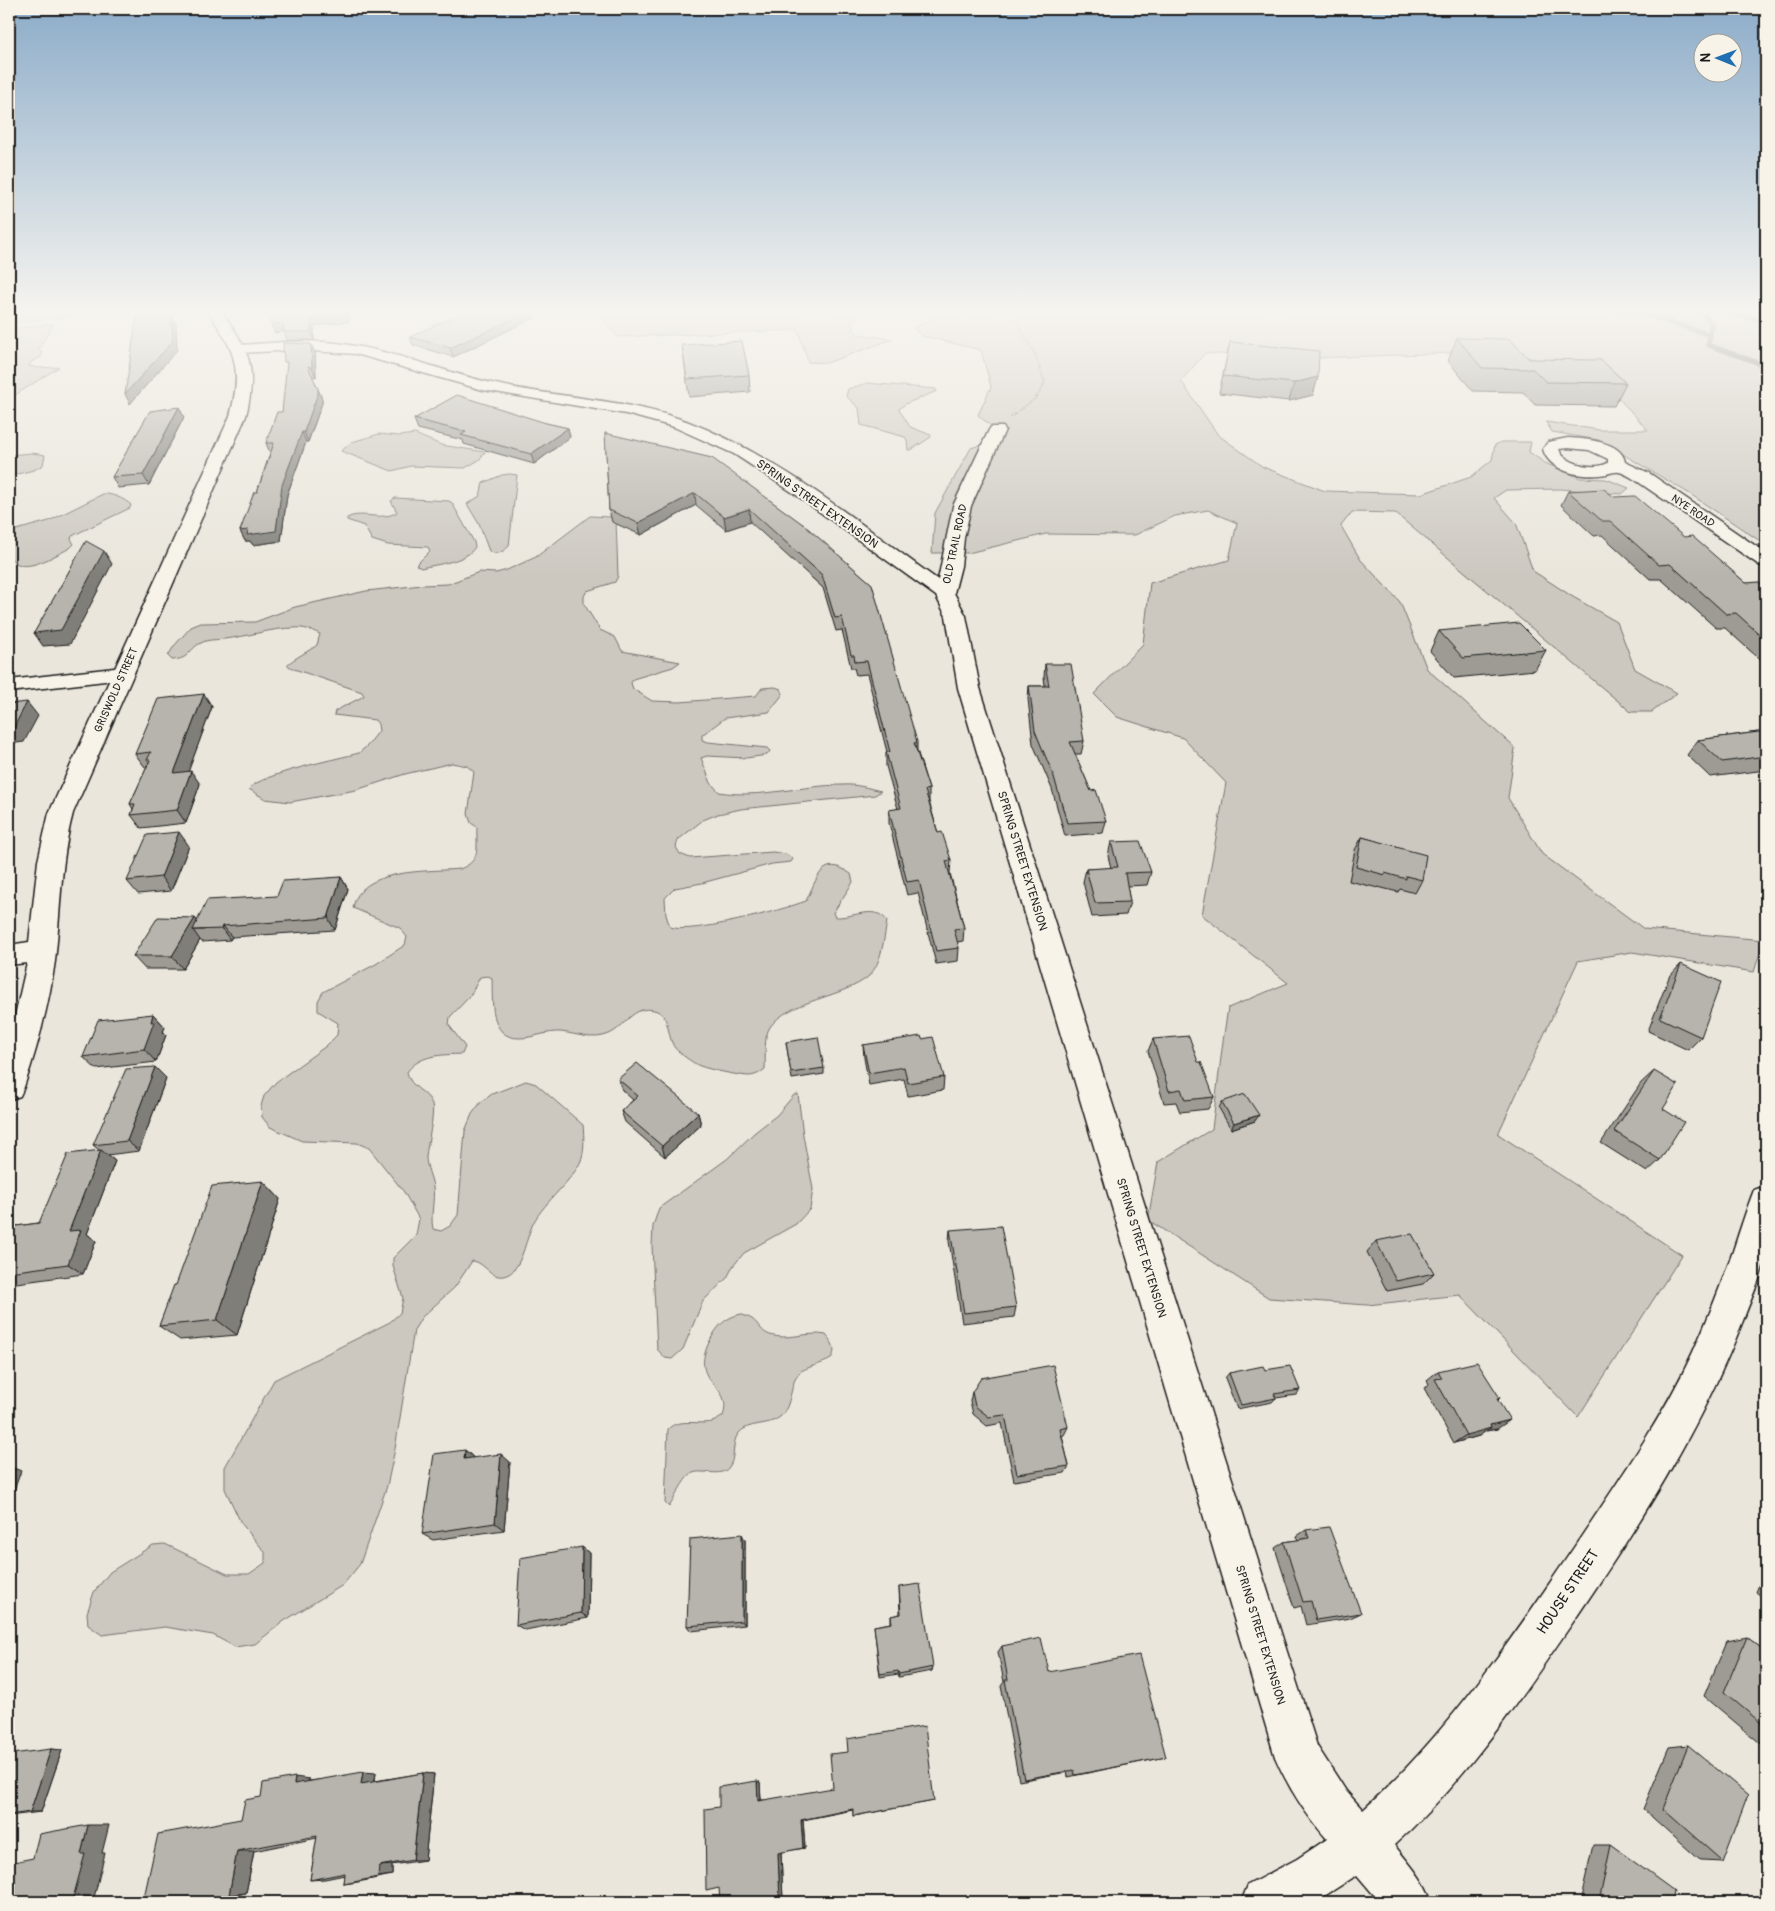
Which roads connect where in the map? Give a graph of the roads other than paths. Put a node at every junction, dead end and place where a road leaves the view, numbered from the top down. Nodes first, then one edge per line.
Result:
1 (241, 399) edge
2 (562, 399) edge
3 (997, 430) road end
4 (1618, 465) dead end
5 (1766, 561) edge
6 (944, 593) junction
7 (123, 674) junction
8 (9, 686) edge
9 (42, 951) junction
10 (9, 955) edge
11 (9, 1087) edge
12 (1766, 1201) edge
13 (1361, 1843) junction
14 (1265, 1902) edge
15 (1408, 1902) edge

1 - 7 street, GRISWOLD STREET
2 - 6 street, SPRING STREET EXTENSION
3 - 6 street, OLD TRAIL ROAD
4 - 5 street, NYE ROAD
6 - 13 street, SPRING STREET EXTENSION
7 - 8 street
7 - 9 street, GRISWOLD STREET
9 - 10 street
9 - 11 street, GRISWOLD STREET
12 - 13 street, HOUSE STREET
13 - 14 street, HOUSE STREET
13 - 15 street, SPRING STREET EXTENSION

